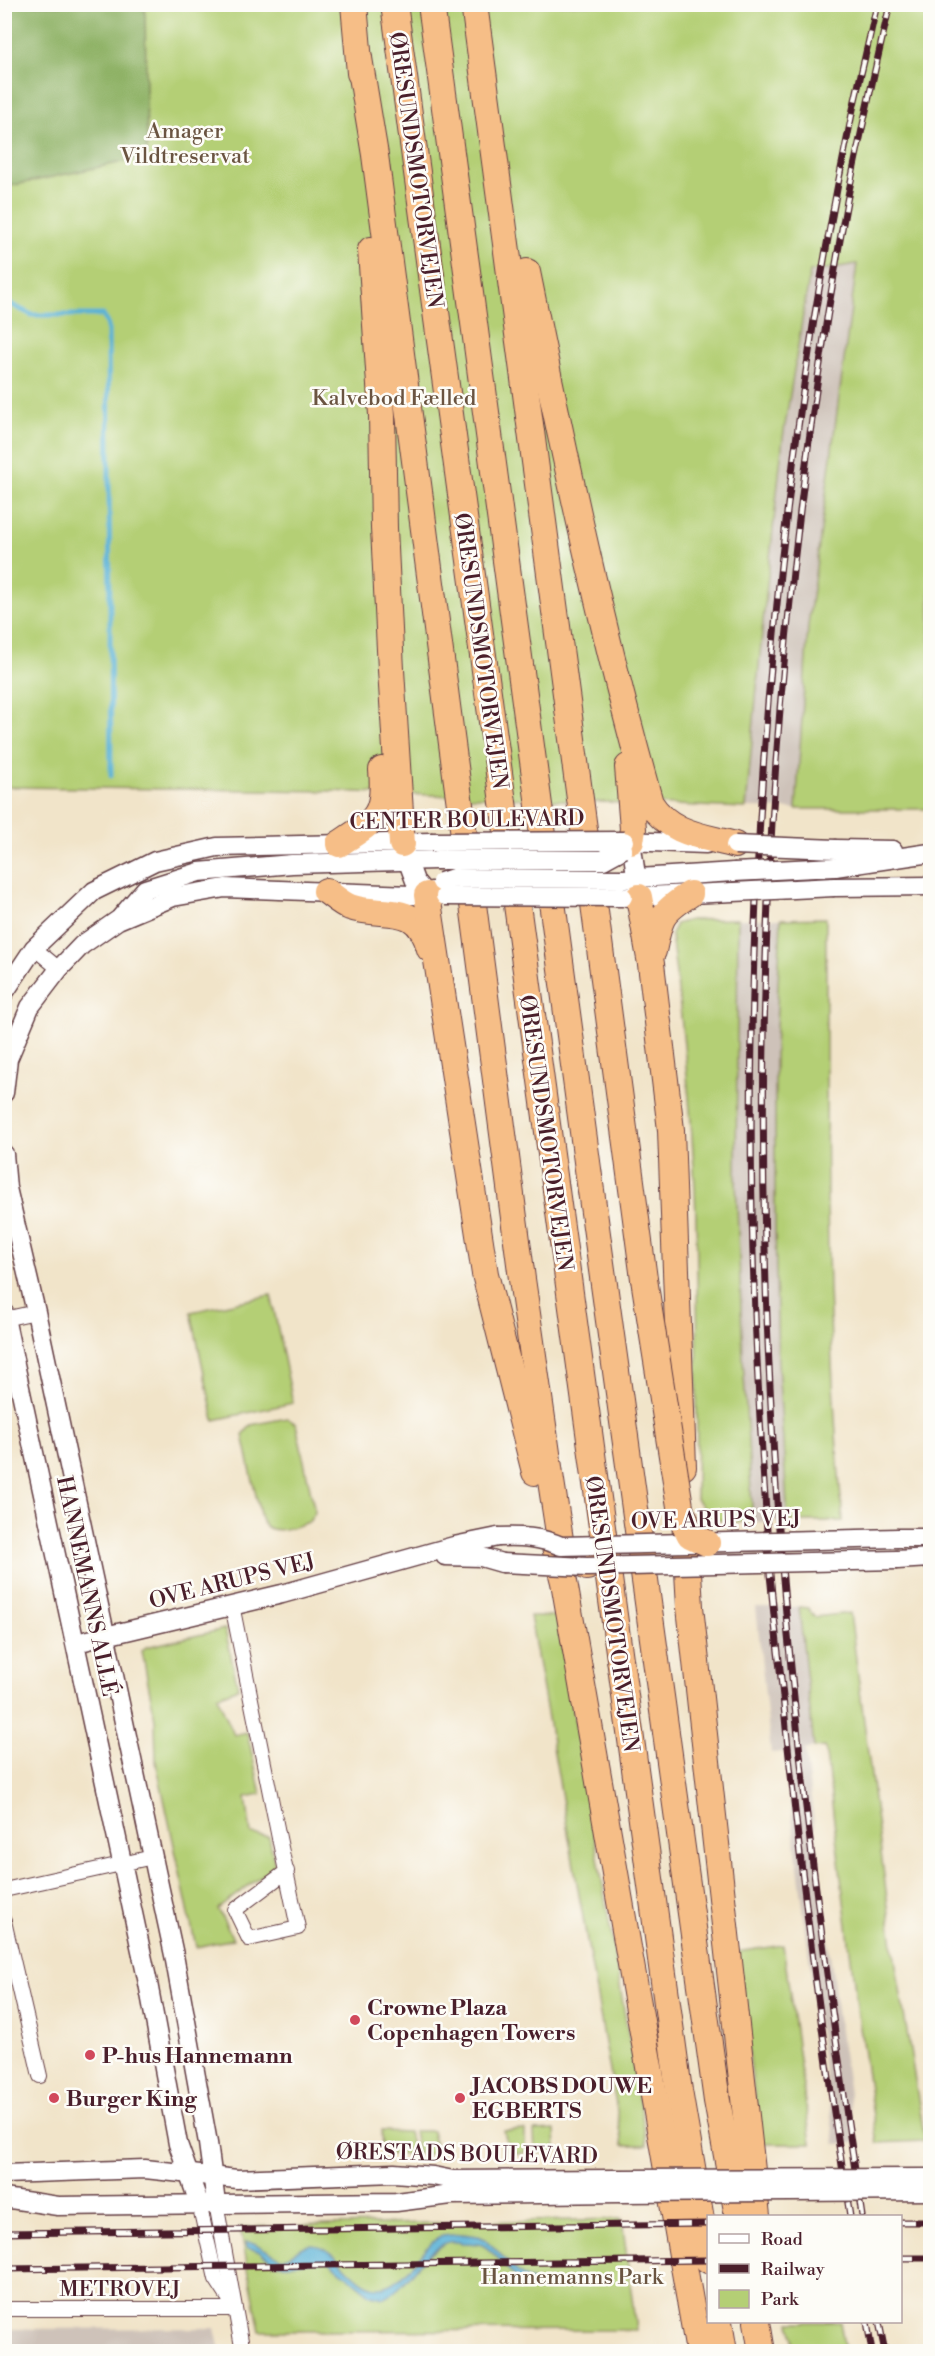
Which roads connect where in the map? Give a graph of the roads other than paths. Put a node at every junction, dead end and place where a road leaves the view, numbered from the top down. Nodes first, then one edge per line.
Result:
1 (354, 4) edge
2 (394, 4) edge
3 (431, 4) edge
4 (474, 4) edge
5 (483, 57) junction
6 (359, 58) junction
7 (384, 528) junction
8 (622, 704) junction
9 (339, 844) junction
10 (626, 844) junction
11 (735, 845) junction
12 (930, 852) edge
13 (405, 853) junction
14 (835, 858) junction
15 (930, 886) edge
16 (631, 888) junction
17 (326, 891) junction
18 (438, 891) junction
19 (690, 894) junction
20 (118, 920) junction
21 (34, 948) junction
22 (651, 963) junction
23 (58, 969) junction
24 (4, 993) edge
25 (441, 996) junction
26 (4, 1093) edge
27 (4, 1154) edge
28 (36, 1312) junction
29 (5, 1317) edge
30 (686, 1527) junction
31 (930, 1538) edge
32 (707, 1543) junction
33 (561, 1546) junction
34 (930, 1558) edge
35 (398, 1562) junction
36 (586, 1567) junction
37 (232, 1605) junction
38 (106, 1636) junction
39 (76, 1643) junction
40 (153, 1857) junction
41 (123, 1864) junction
42 (286, 1871) junction
43 (4, 1890) edge
44 (4, 1921) edge
45 (40, 2076) dead end
46 (4, 2174) edge
47 (188, 2174) junction
48 (213, 2178) junction
49 (930, 2178) edge
50 (618, 2186) junction
51 (930, 2191) edge
52 (4, 2198) edge
53 (207, 2203) junction
54 (738, 2215) edge
55 (756, 2215) edge
56 (707, 2254) edge
57 (4, 2309) edge
58 (235, 2309) junction
59 (719, 2323) edge
60 (757, 2323) edge
61 (767, 2323) edge
62 (243, 2352) edge
63 (699, 2352) edge
64 (724, 2352) edge
65 (762, 2352) edge
66 (770, 2352) edge

1 - 6 highway
2 - 56 highway, ØRESUNDSMOTORVEJEN
3 - 54 highway, ØRESUNDSMOTORVEJEN
4 - 5 highway
5 - 8 highway
5 - 30 highway, bridge
6 - 7 highway
6 - 33 highway
7 - 9 highway
7 - 13 highway
8 - 10 highway
8 - 11 highway
9 - 13 street, CENTER BOULEVARD
9 - 21 street, CENTER BOULEVARD
10 - 11 street, CENTER BOULEVARD
10 - 13 street, CENTER BOULEVARD, bridge
10 - 13 street, bridge
10 - 16 street
11 - 14 street, CENTER BOULEVARD, bridge
12 - 14 street, CENTER BOULEVARD
13 - 18 street
13 - 20 street
14 - 16 street, bridge
15 - 19 street, bridge
16 - 18 street, bridge
16 - 19 street
16 - 22 highway
17 - 18 street
17 - 20 street
17 - 25 highway
18 - 25 highway
19 - 22 highway
20 - 23 street
21 - 23 street
21 - 24 street
22 - 30 highway
23 - 26 street
25 - 63 highway
27 - 28 street, HANNEMANNS ALLÉ
28 - 29 street, HANNEMANNS ALLÉ
28 - 38 street, HANNEMANNS ALLÉ
29 - 39 street, HANNEMANNS ALLÉ
30 - 32 highway, bridge
30 - 55 highway
31 - 32 street, OVE ARUPS VEJ, bridge
32 - 33 street, OVE ARUPS VEJ, bridge
33 - 35 street, OVE ARUPS VEJ, bridge
33 - 36 highway, bridge
34 - 36 street, OVE ARUPS VEJ, bridge
35 - 36 street, OVE ARUPS VEJ, bridge
35 - 37 street, OVE ARUPS VEJ
37 - 38 street, OVE ARUPS VEJ
37 - 42 street
38 - 39 street, OVE ARUPS VEJ
38 - 40 street, HANNEMANNS ALLÉ
39 - 41 street, HANNEMANNS ALLÉ
40 - 41 street
40 - 48 street, HANNEMANNS ALLÉ
41 - 43 street
41 - 47 street, HANNEMANNS ALLÉ
42 - 42 street
44 - 45 street
46 - 47 street, ØRESTADS BOULEVARD
47 - 48 street, ØRESTADS BOULEVARD
47 - 53 street, HANNEMANNS ALLÉ
48 - 50 street, ØRESTADS BOULEVARD
48 - 53 street, HANNEMANNS ALLÉ
49 - 50 street, ØRESTADS BOULEVARD, bridge
50 - 51 street, ØRESTADS BOULEVARD, bridge
50 - 53 street, ØRESTADS BOULEVARD
52 - 53 street, ØRESTADS BOULEVARD
53 - 58 street, HANNEMANNS ALLÉ
57 - 58 street, METROVEJ
58 - 62 street, HANNEMANNS ALLÉ
59 - 64 highway
60 - 65 highway
61 - 66 highway

